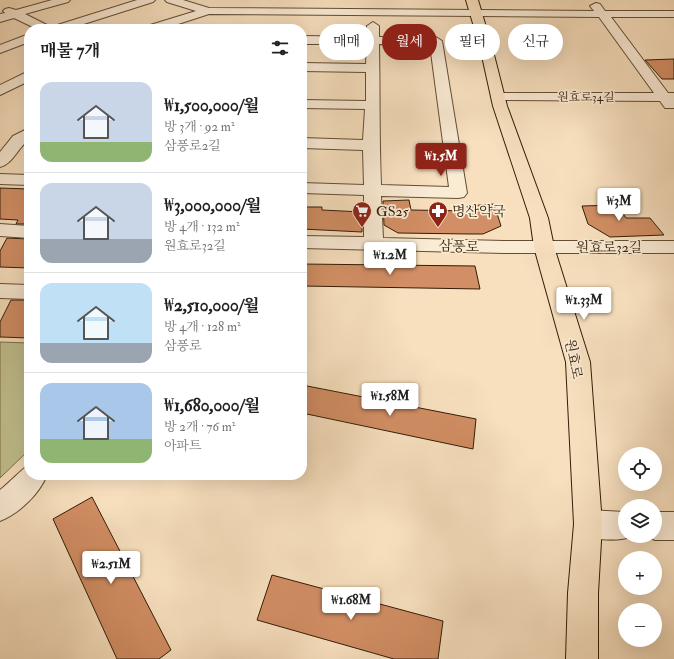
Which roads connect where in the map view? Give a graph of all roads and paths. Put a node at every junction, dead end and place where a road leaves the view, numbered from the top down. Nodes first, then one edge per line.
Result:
1 (64, 0) edge
2 (149, 0) edge
3 (171, 0) edge
4 (592, 0) edge
5 (0, 7) edge
6 (474, 7) edge
7 (208, 10) junction
8 (374, 12) junction
9 (14, 14) junction
10 (602, 14) junction
11 (674, 14) edge
12 (0, 18) edge
13 (35, 24) edge
14 (72, 24) edge
15 (166, 24) edge
16 (373, 24) edge
17 (24, 40) edge
18 (307, 40) edge
19 (319, 40) edge
20 (374, 40) edge
21 (0, 49) edge
22 (373, 60) edge
23 (307, 67) edge
24 (374, 68) junction
25 (24, 78) edge
26 (0, 91) edge
27 (498, 97) junction
28 (669, 97) edge
29 (307, 104) edge
30 (373, 104) junction
31 (674, 110) edge
32 (24, 136) edge
33 (307, 143) edge
34 (371, 145) junction
35 (0, 162) edge
36 (0, 179) edge
37 (24, 180) edge
38 (307, 188) edge
39 (373, 191) junction
40 (0, 230) edge
41 (24, 232) edge
42 (307, 242) edge
43 (374, 244) junction
44 (544, 247) junction
45 (674, 247) edge
46 (0, 291) edge
47 (24, 292) edge
48 (30, 480) edge
49 (0, 508) edge
50 (588, 524) junction
51 (618, 526) edge
52 (662, 526) edge
53 (674, 526) edge
54 (582, 659) edge

1 - 9 street
2 - 14 street
3 - 7 street
4 - 10 street
5 - 9 street
6 - 8 street
6 - 10 street
6 - 27 main road, 원효로
7 - 8 street
7 - 15 street
8 - 16 street
9 - 12 street
9 - 13 street
10 - 11 street
10 - 28 street
17 - 21 street
18 - 19 street
20 - 39 street
22 - 24 street
23 - 24 street
24 - 30 street
25 - 26 street
27 - 28 street, 원효로34길
27 - 44 main road, 원효로
28 - 31 street
29 - 30 street
30 - 34 street
32 - 35 street
33 - 34 street
34 - 39 street
36 - 37 street
38 - 39 street
39 - 43 street
40 - 41 street
42 - 43 street, 삼풍로
43 - 44 street, 삼풍로
44 - 45 street, 원효로32길
44 - 50 main road, 원효로
46 - 47 street
48 - 49 street
50 - 51 street
50 - 54 main road, 원효로
52 - 53 street

